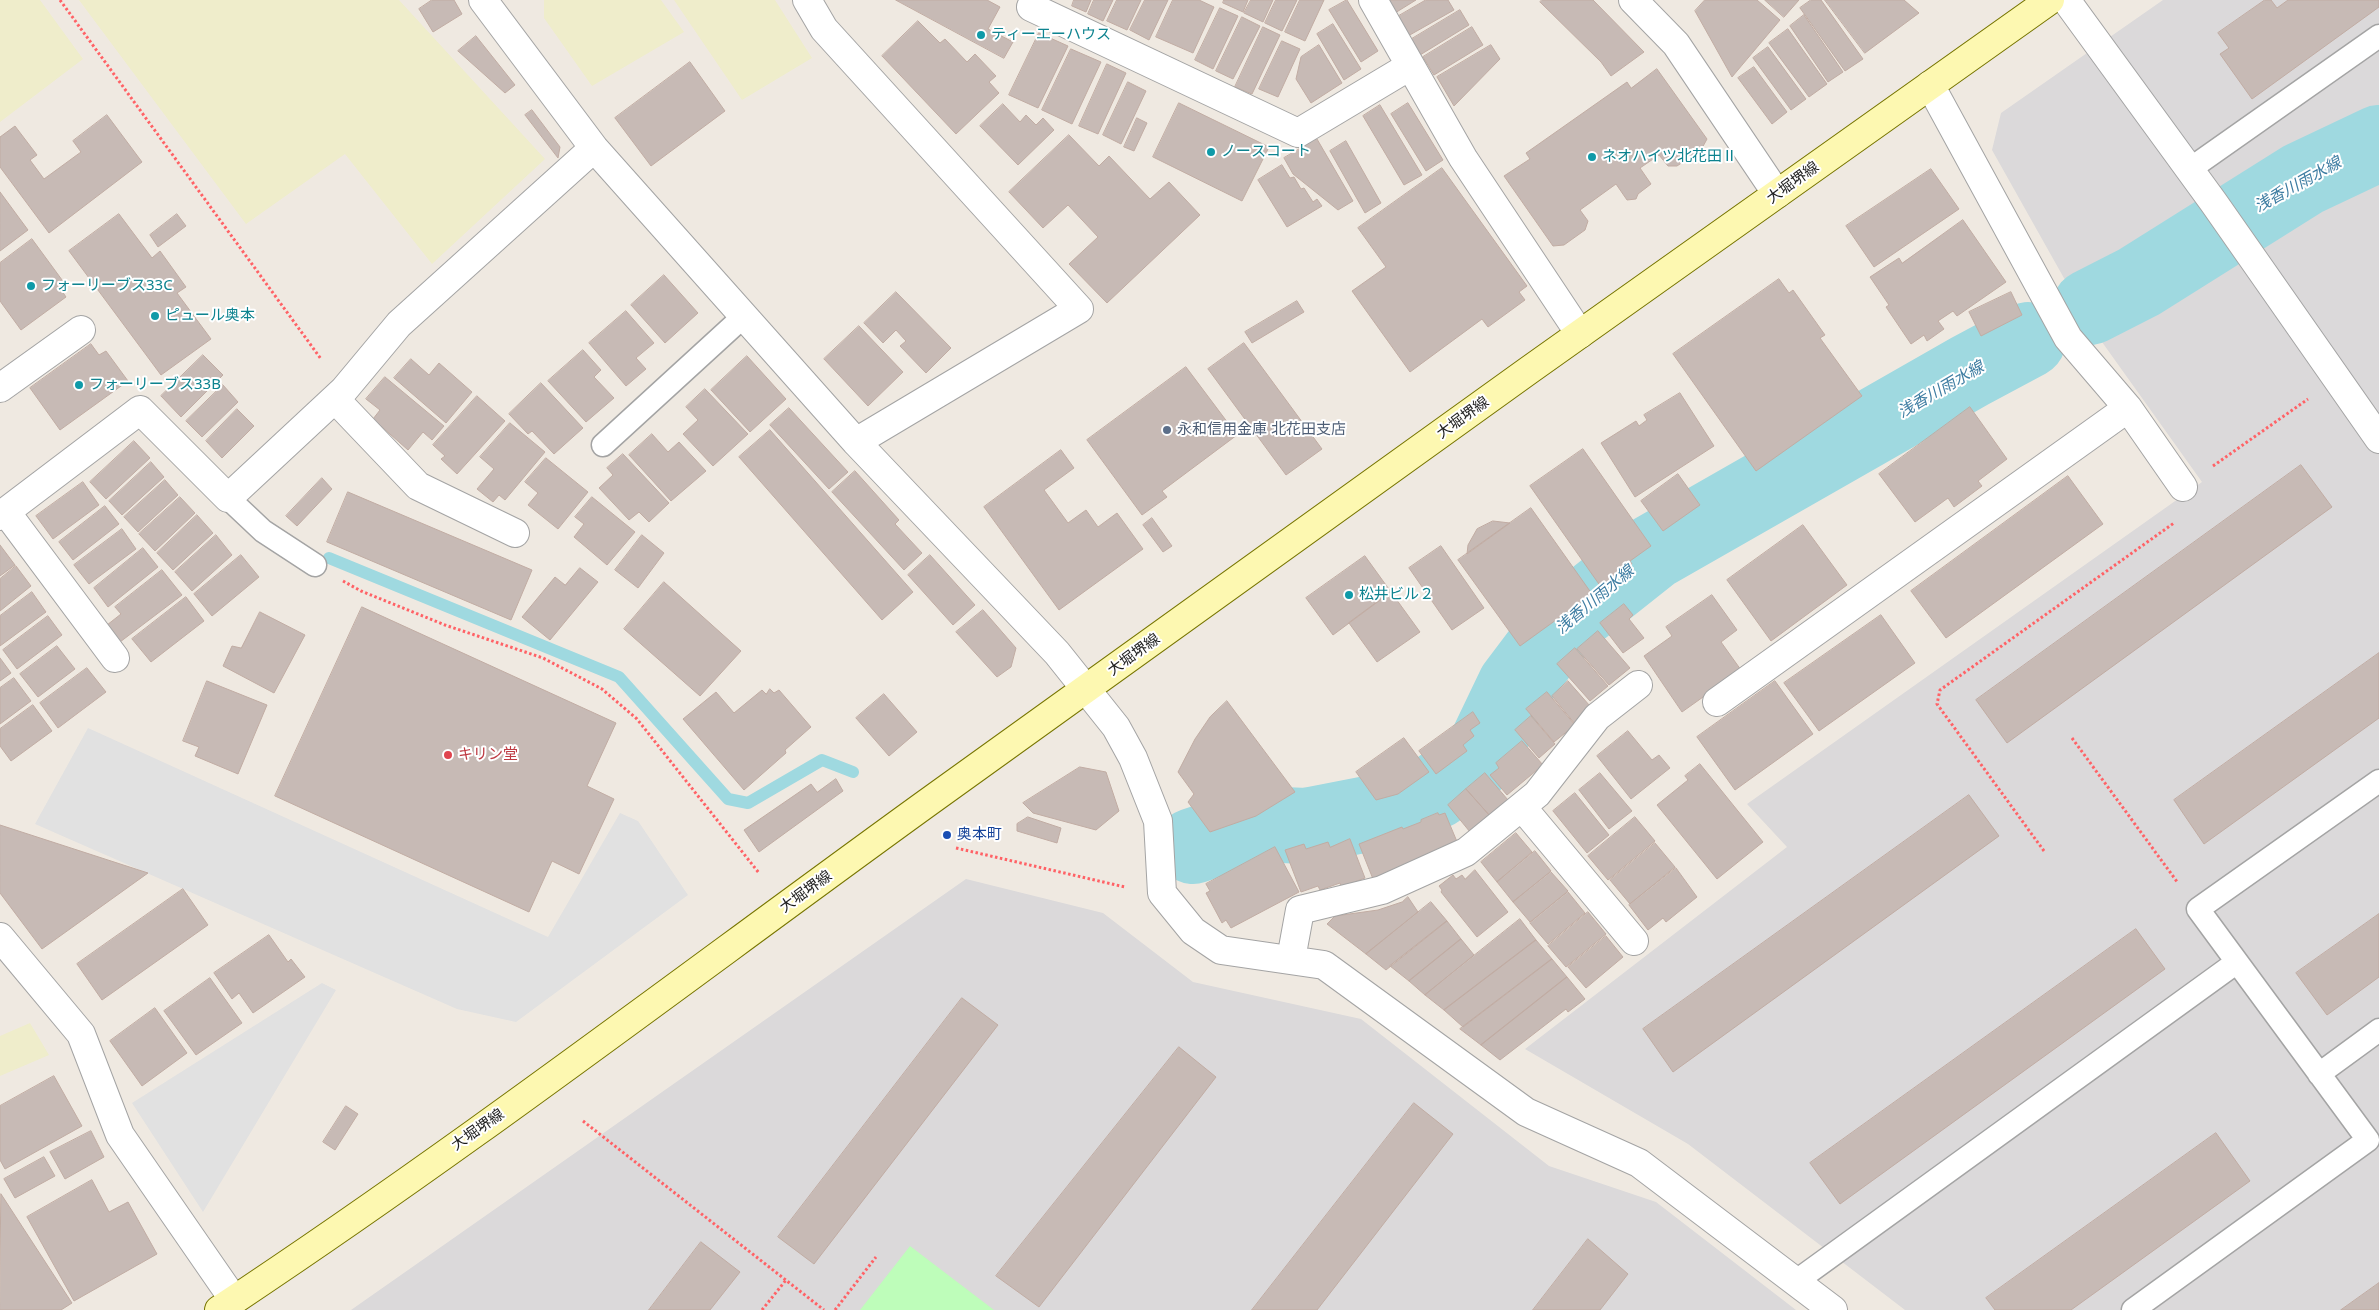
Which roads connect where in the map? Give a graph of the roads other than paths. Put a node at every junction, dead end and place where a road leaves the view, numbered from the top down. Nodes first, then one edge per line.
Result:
1 (807, 0) edge
2 (1373, 0) edge
3 (1633, 0) edge
4 (2050, 0) edge
5 (2066, 0) edge
6 (489, 2) edge
7 (1031, 7) dead end
8 (2379, 36) edge
9 (1410, 66) junction
10 (1930, 85) junction
11 (594, 148) junction
12 (2190, 169) junction
13 (1777, 194) junction
14 (744, 316) junction
15 (81, 330) dead end
16 (1580, 334) junction
17 (0, 388) edge
18 (339, 394) junction
19 (2128, 408) junction
20 (2377, 433) edge
21 (856, 442) junction
22 (603, 444) dead end
23 (2183, 487) road end
24 (228, 498) junction
25 (3, 514) edge
26 (515, 533) dead end
27 (315, 564) road end
28 (115, 658) dead end
29 (1638, 684) dead end
30 (1087, 688) junction
31 (1717, 702) dead end
32 (2379, 782) edge
33 (1522, 807) junction
34 (0, 937) edge
35 (1634, 941) dead end
36 (1291, 960) junction
37 (2237, 962) junction
38 (2379, 1030) edge
39 (2320, 1074) junction
40 (1795, 1282) junction
41 (227, 1305) edge
42 (1833, 1310) edge
43 (2133, 1310) edge

1 - 21 street
2 - 9 street
3 - 13 street
4 - 10 main road, 大堀堺線
5 - 12 street
6 - 11 street
7 - 9 street
8 - 12 lane
9 - 16 street
10 - 13 main road, 大堀堺線
10 - 19 street
11 - 14 street
11 - 18 street
12 - 20 street
13 - 16 main road, 大堀堺線
14 - 21 street
14 - 22 lane
15 - 17 street
16 - 30 main road, 大堀堺線
18 - 24 street
18 - 26 street
19 - 23 street
19 - 31 street
21 - 30 street
24 - 25 street
24 - 27 lane
25 - 28 street
29 - 33 street
30 - 36 street
30 - 41 main road, 大堀堺線
32 - 37 lane
33 - 35 street
33 - 36 street
34 - 41 street
36 - 40 street
37 - 39 lane
37 - 40 lane
38 - 39 lane
39 - 43 lane
40 - 42 street

